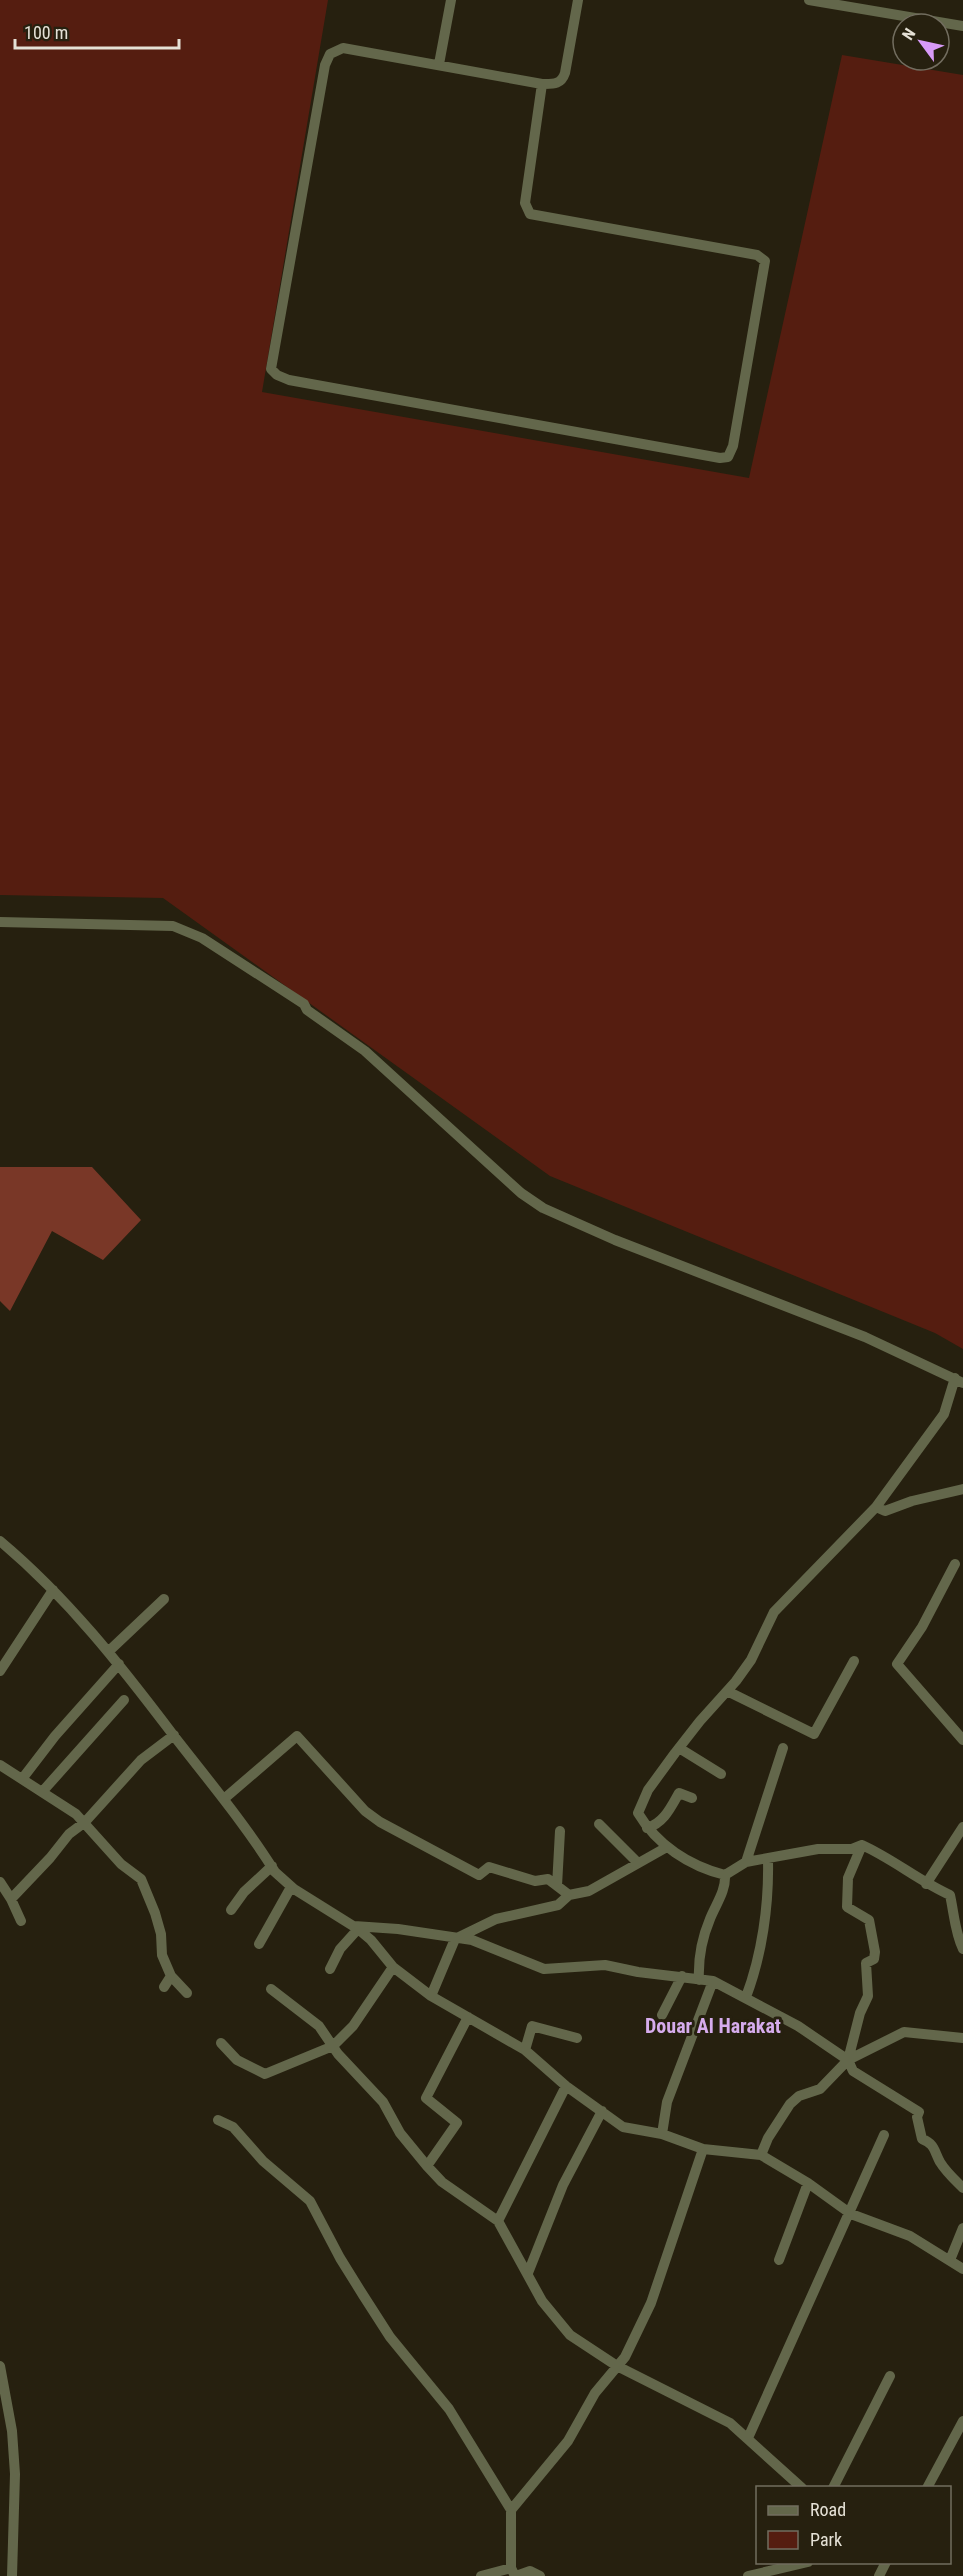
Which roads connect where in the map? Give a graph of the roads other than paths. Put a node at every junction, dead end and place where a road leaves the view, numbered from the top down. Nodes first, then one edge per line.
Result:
1 (451, 0) edge
2 (578, 0) edge
3 (809, 0) edge
4 (963, 26) edge
5 (440, 64) junction
6 (542, 84) junction
7 (0, 922) edge
8 (959, 1380) edge
9 (963, 1489) edge
10 (876, 1507) junction
11 (0, 1541) edge
12 (955, 1564) dead end
13 (53, 1590) junction
14 (164, 1599) dead end
15 (109, 1651) junction
16 (854, 1661) dead end
17 (119, 1664) junction
18 (0, 1671) edge
19 (727, 1691) junction
20 (123, 1700) dead end
21 (174, 1735) junction
22 (963, 1740) edge
23 (679, 1748) junction
24 (783, 1748) dead end
25 (0, 1765) edge
26 (722, 1774) dead end
27 (22, 1779) junction
28 (42, 1792) junction
29 (225, 1798) junction
30 (692, 1798) dead end
31 (85, 1822) junction
32 (599, 1824) dead end
33 (963, 1827) edge
34 (647, 1828) junction
35 (560, 1831) dead end
36 (862, 1845) junction
37 (667, 1847) junction
38 (768, 1860) junction
39 (638, 1863) junction
40 (746, 1863) junction
41 (272, 1866) junction
42 (725, 1875) junction
43 (0, 1882) edge
44 (926, 1884) junction
45 (557, 1886) junction
46 (291, 1887) junction
47 (569, 1895) junction
48 (11, 1899) junction
49 (231, 1910) dead end
50 (21, 1921) dead end
51 (356, 1928) junction
52 (455, 1939) junction
53 (259, 1944) dead end
54 (963, 1949) edge
55 (393, 1968) junction
56 (330, 1969) dead end
57 (171, 1976) junction
58 (682, 1976) junction
59 (699, 1980) junction
60 (713, 1981) junction
61 (164, 1987) dead end
62 (271, 1989) dead end
63 (186, 1993) dead end
64 (431, 1996) junction
65 (746, 1997) junction
66 (662, 2015) dead end
67 (468, 2017) junction
68 (577, 2038) dead end
69 (963, 2038) edge
70 (221, 2043) dead end
71 (333, 2046) junction
72 (525, 2050) junction
73 (848, 2060) junction
74 (566, 2086) junction
75 (602, 2111) junction
76 (218, 2120) dead end
77 (662, 2134) junction
78 (885, 2135) dead end
79 (703, 2149) junction
80 (761, 2155) junction
81 (426, 2166) junction
82 (808, 2183) junction
83 (963, 2188) edge
84 (850, 2214) junction
85 (498, 2221) junction
86 (963, 2228) edge
87 (778, 2260) dead end
88 (950, 2260) junction
89 (963, 2269) edge
90 (528, 2273) junction
91 (0, 2366) edge
92 (617, 2366) junction
93 (890, 2376) dead end
94 (963, 2421) edge
95 (748, 2438) junction
96 (801, 2486) edge
97 (834, 2486) edge
98 (928, 2486) edge
99 (511, 2510) junction
100 (799, 2564) edge
101 (514, 2573) edge
102 (12, 2576) edge
103 (481, 2576) edge
104 (540, 2576) edge
105 (748, 2576) edge

1 - 5 street
2 - 6 street
3 - 4 street
5 - 6 street
5 - 6 street
7 - 8 street
8 - 10 street
9 - 10 street
10 - 19 street
11 - 13 street
12 - 22 street
13 - 15 street
13 - 18 street
14 - 15 street
15 - 17 street
16 - 19 street
17 - 21 street
17 - 27 street
19 - 23 street
20 - 28 street
21 - 29 street
21 - 31 street
23 - 26 street
23 - 34 street
24 - 40 street
25 - 27 street
27 - 28 street
28 - 31 street
29 - 41 street
29 - 45 street
30 - 34 street
31 - 48 street
31 - 57 street
32 - 39 street
33 - 44 street
34 - 37 street
35 - 45 street
36 - 38 street
36 - 44 street
36 - 73 street
37 - 39 street
37 - 42 street
38 - 40 street
38 - 65 street
39 - 47 street
40 - 42 street
41 - 46 street
41 - 49 street
42 - 59 street
43 - 48 street
44 - 54 street
45 - 47 street
46 - 51 street
46 - 53 street
47 - 52 street
48 - 50 street
51 - 52 street
51 - 55 street
51 - 56 street
52 - 58 street
52 - 64 street
55 - 64 street
55 - 71 street
57 - 61 street
57 - 63 street
58 - 59 street
58 - 66 street
59 - 60 street
60 - 65 street
60 - 77 street
62 - 71 street
64 - 67 street
65 - 73 street
67 - 72 street
67 - 81 street
68 - 72 street
69 - 73 street
70 - 71 street
71 - 81 street
72 - 74 street
73 - 80 street
73 - 83 street
74 - 75 street
74 - 85 street
75 - 77 street
75 - 90 street
76 - 99 street
77 - 79 street
78 - 84 street
79 - 80 street
79 - 92 street
80 - 82 street
81 - 85 street
82 - 84 street
82 - 87 street
84 - 88 street
84 - 95 street
85 - 90 street
86 - 88 street
88 - 89 street
90 - 92 street
91 - 102 street
92 - 95 street
92 - 99 street
93 - 97 street
94 - 98 street
95 - 96 street
99 - 101 street
100 - 105 street
101 - 103 street
101 - 104 street

